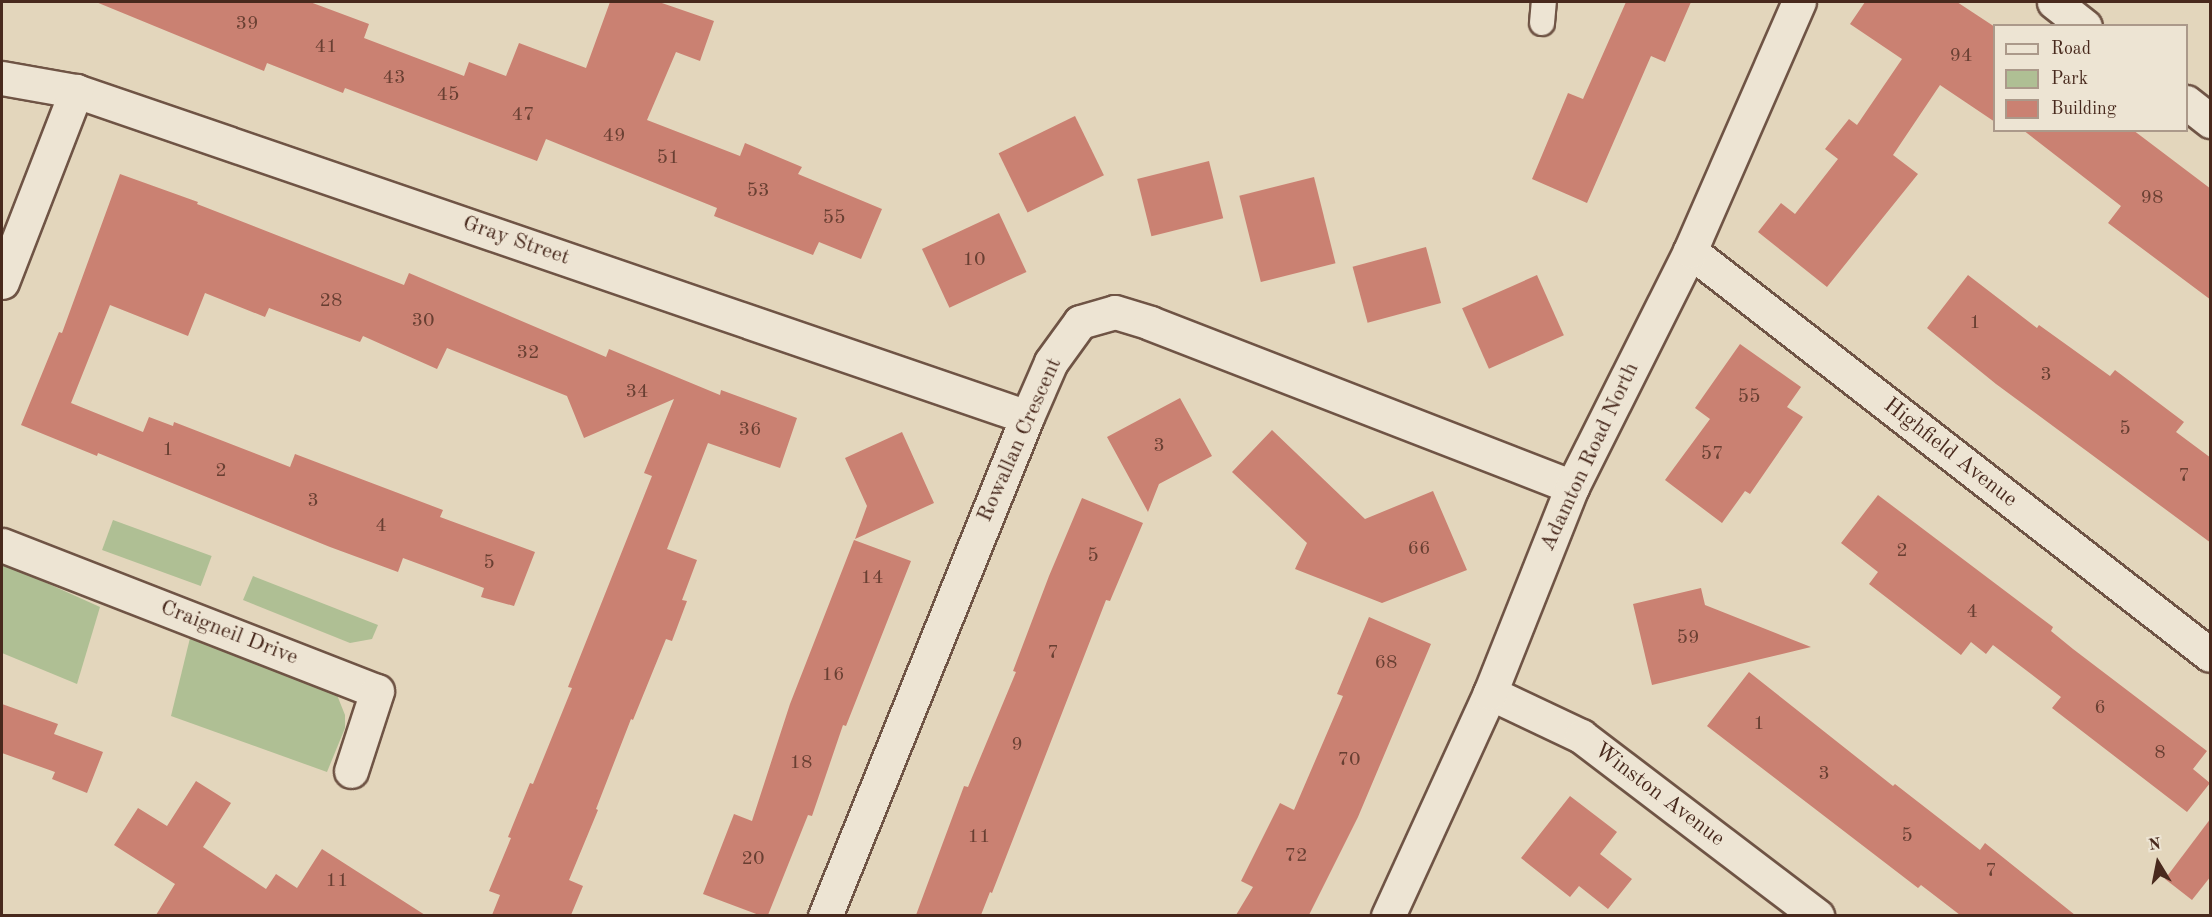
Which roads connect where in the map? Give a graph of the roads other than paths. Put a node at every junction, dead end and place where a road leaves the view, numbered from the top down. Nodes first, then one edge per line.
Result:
1 (1799, 2) edge
2 (2054, 2) edge
3 (2082, 24) edge
4 (2, 78) edge
5 (76, 91) junction
6 (2188, 103) edge
7 (2211, 120) edge
8 (1690, 251) junction
9 (2, 282) edge
10 (1027, 417) junction
11 (1572, 487) junction
12 (2, 545) edge
13 (2211, 655) edge
14 (1490, 693) junction
15 (351, 771) dead end
16 (825, 915) edge
17 (1388, 915) edge
18 (1817, 915) edge

1 - 8 street, Adamton Road North
2 - 3 street
4 - 5 street, Gray Street
5 - 9 street
5 - 10 street, Gray Street
6 - 7 street
8 - 11 street, Adamton Road North
8 - 13 street, Highfield Avenue
10 - 11 street, Rowallan Crescent
10 - 16 street, Rowallan Crescent
11 - 14 street, Adamton Road North
12 - 15 street, Craigneil Drive
14 - 17 street, Adamton Road North
14 - 18 street, Winston Avenue

